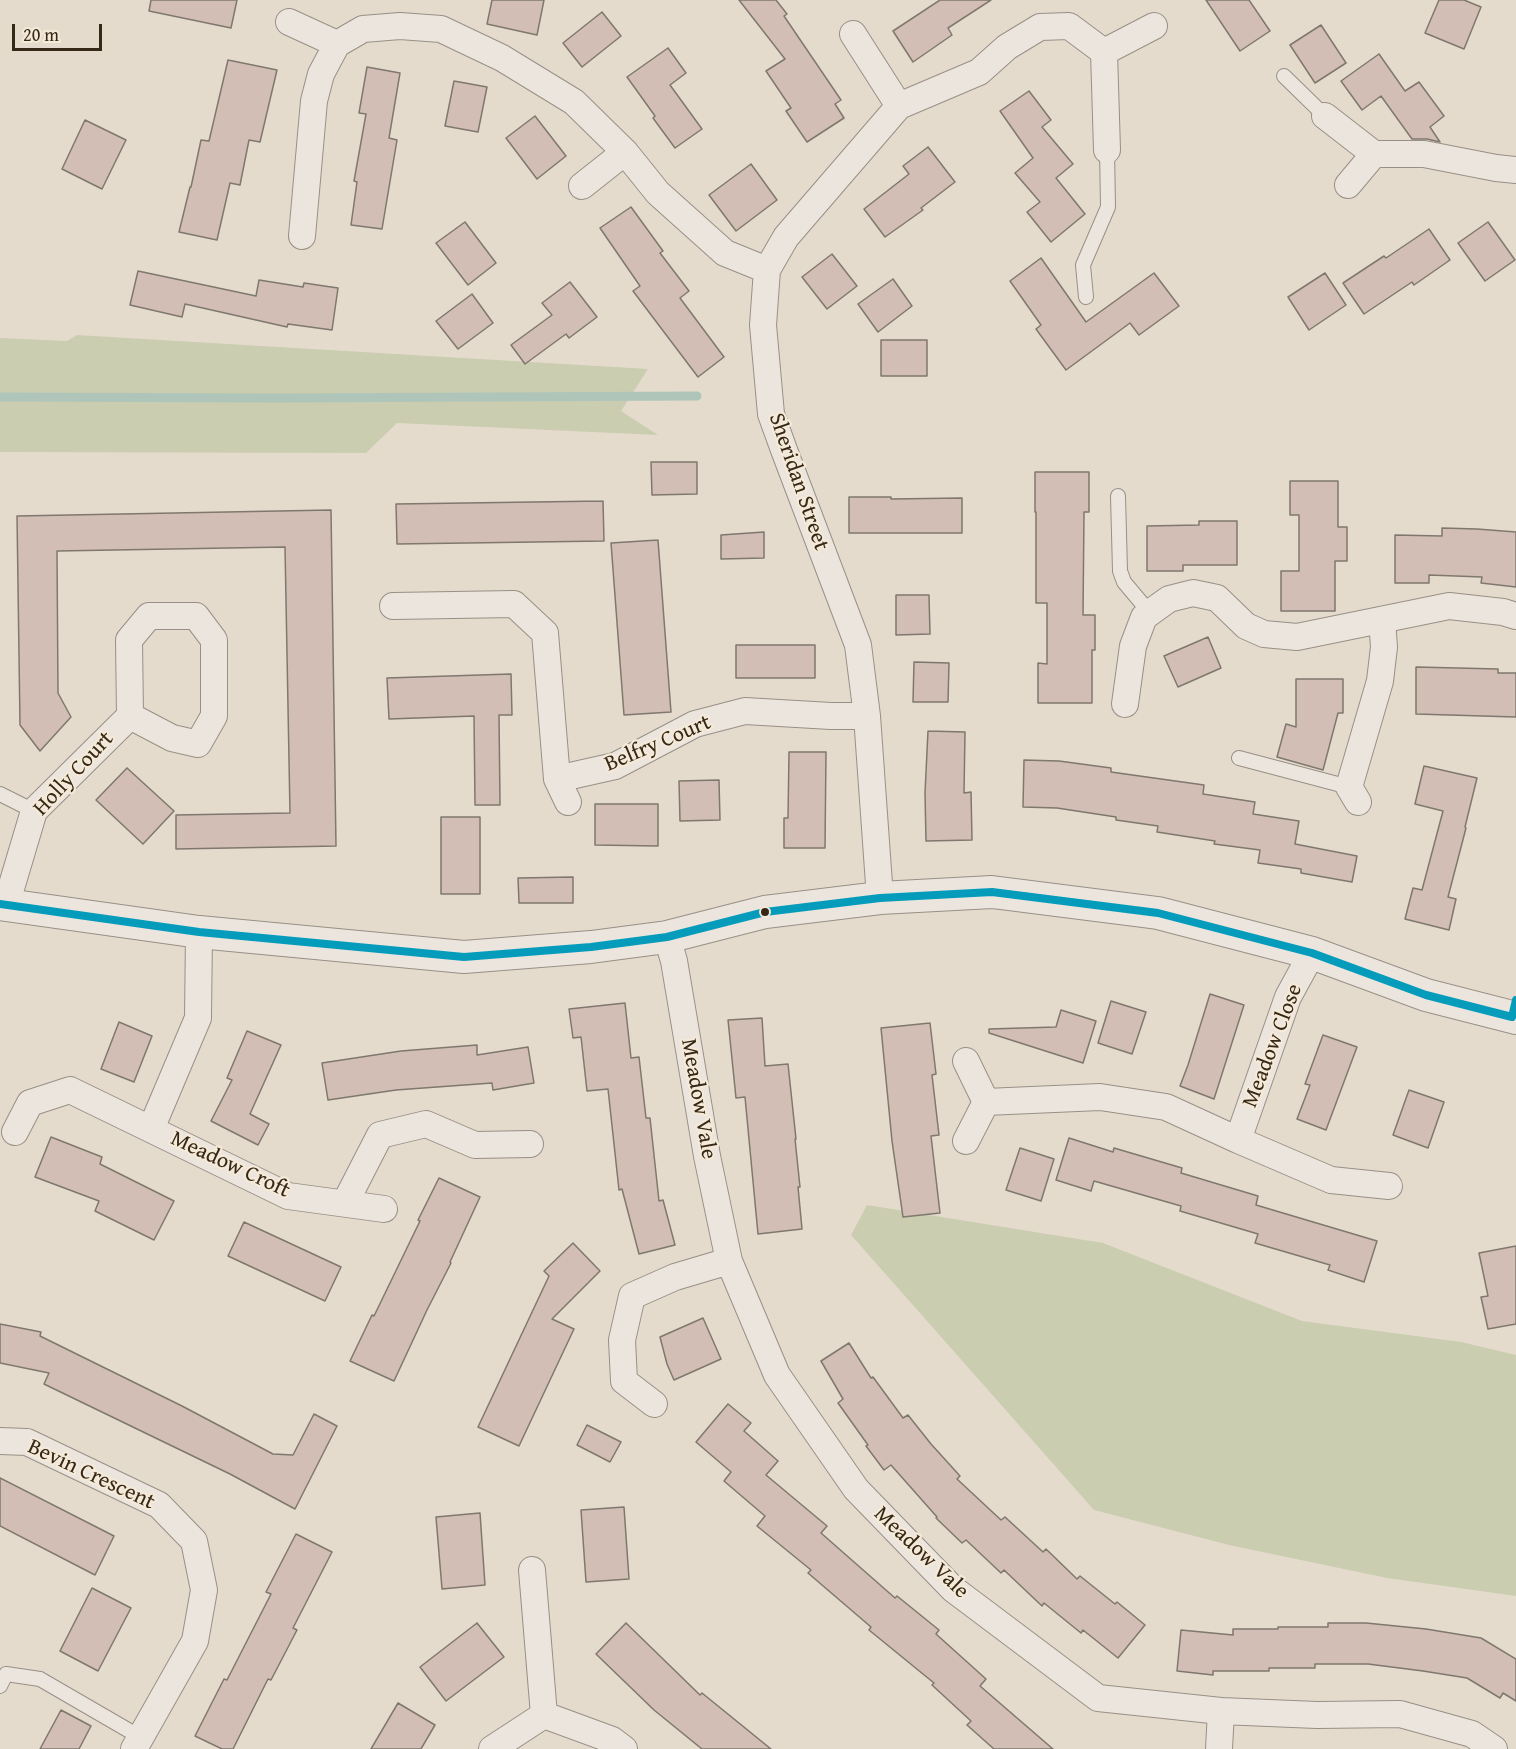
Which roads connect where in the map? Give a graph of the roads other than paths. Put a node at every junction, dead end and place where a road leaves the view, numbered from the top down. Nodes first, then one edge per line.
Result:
1 (289, 22) dead end
2 (1155, 26) dead end
3 (853, 34) dead end
4 (337, 44) junction
5 (1104, 52) junction
6 (1284, 76) dead end
7 (899, 106) junction
8 (1325, 117) joint
9 (1107, 150) joint
10 (624, 152) junction
11 (1374, 154) junction
12 (1516, 170) edge
13 (1348, 185) dead end
14 (582, 186) dead end
15 (302, 236) dead end
16 (767, 270) junction
17 (1086, 297) dead end
18 (1118, 496) dead end
19 (393, 606) dead end
20 (1150, 613) junction
21 (1516, 616) edge
22 (1382, 620) junction
23 (1125, 704) dead end
24 (130, 716) junction
25 (867, 716) junction
26 (1239, 758) dead end
27 (557, 779) junction
28 (0, 794) edge
29 (1354, 794) joint
30 (568, 802) dead end
31 (34, 811) junction
32 (880, 898) junction
33 (3, 905) edge
34 (199, 932) junction
35 (667, 937) junction
36 (1312, 953) junction
37 (1515, 1012) edge
38 (966, 1061) dead end
39 (986, 1102) junction
40 (152, 1129) junction
41 (15, 1132) dead end
42 (1238, 1140) junction
43 (966, 1141) dead end
44 (530, 1144) dead end
45 (1389, 1186) dead end
46 (345, 1203) junction
47 (384, 1209) dead end
48 (729, 1261) junction
49 (654, 1404) dead end
50 (0, 1441) edge
51 (532, 1570) dead end
52 (0, 1686) edge
53 (1221, 1711) junction
54 (544, 1715) junction
55 (137, 1743) edge
56 (492, 1749) edge
57 (624, 1749) edge
58 (1219, 1749) edge
59 (1494, 1749) edge

1 - 4 street
2 - 5 street
3 - 7 street
4 - 10 street
4 - 15 street
5 - 7 street, Sheridan Street
5 - 9 street
6 - 8 lane
7 - 16 street, Sheridan Street
8 - 11 street
9 - 17 lane
10 - 14 street
10 - 16 street
11 - 12 street
11 - 13 street
16 - 25 street, Sheridan Street
18 - 20 lane
19 - 27 street
20 - 22 street
20 - 23 street
21 - 22 street
22 - 29 street
24 - 24 street, Holly Court
24 - 31 street, Holly Court
25 - 27 street, Belfry Court
25 - 32 street, Sheridan Street
26 - 29 lane
27 - 30 street
28 - 31 lane
31 - 33 street, Holly Court
32 - 35 street
32 - 36 street
33 - 34 street
34 - 35 street
34 - 40 street, Meadow Croft
35 - 48 street, Meadow Vale
36 - 37 street
36 - 42 street, Meadow Close
38 - 39 street
39 - 42 street
39 - 43 street
40 - 41 street, Meadow Croft
40 - 46 street, Meadow Croft
42 - 45 street
44 - 46 street
46 - 47 street, Meadow Croft
48 - 49 street
48 - 53 street, Meadow Vale
50 - 55 street, Bevin Crescent
51 - 54 street
52 - 55 lane
53 - 58 street
53 - 59 street, Meadow Vale
54 - 56 street
54 - 57 street

